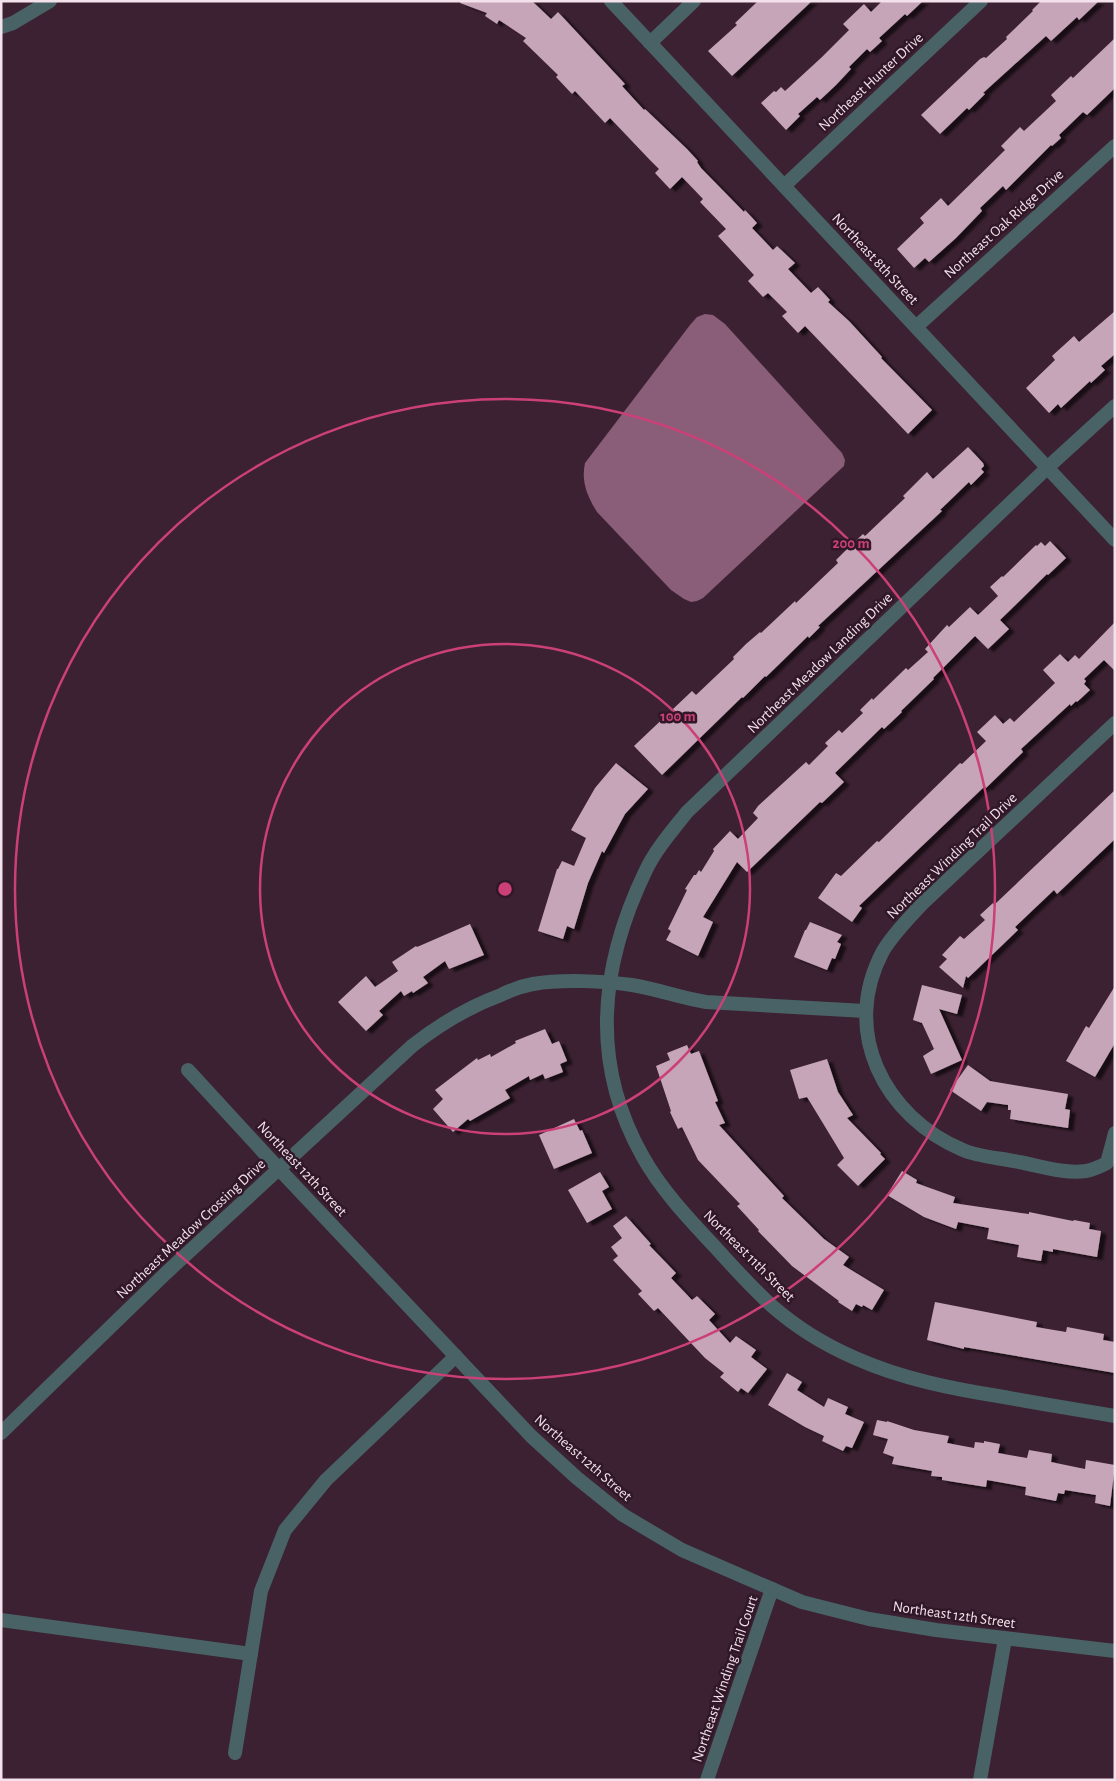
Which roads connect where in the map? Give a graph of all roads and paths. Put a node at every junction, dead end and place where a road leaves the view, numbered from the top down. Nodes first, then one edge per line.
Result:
1 (50, 1) edge
2 (611, 1) edge
3 (694, 1) edge
4 (981, 1) edge
5 (1, 27) edge
6 (650, 43) junction
7 (1115, 146) edge
8 (784, 186) junction
9 (916, 327) junction
10 (1115, 406) edge
11 (1048, 468) junction
12 (1115, 540) edge
13 (1115, 723) edge
14 (608, 983) junction
15 (865, 1011) junction
16 (188, 1070) dead end
17 (1115, 1133) edge
18 (279, 1169) junction
19 (456, 1356) junction
20 (1115, 1416) edge
21 (1, 1433) edge
22 (772, 1590) junction
23 (1, 1620) edge
24 (1005, 1639) junction
25 (1115, 1651) edge
26 (251, 1654) junction
27 (236, 1753) dead end
28 (708, 1780) edge
29 (980, 1780) edge

1 - 5 street
2 - 6 street, Northeast 8th Street
3 - 6 street
4 - 8 street, Northeast Hunter Drive
6 - 8 street, Northeast 8th Street
7 - 9 street, Northeast Oak Ridge Drive
8 - 9 street, Northeast 8th Street
9 - 11 street, Northeast 8th Street
10 - 11 street, Northeast Meadow Landing Drive
11 - 12 street, Northeast 8th Street
11 - 14 street, Northeast Meadow Landing Drive
13 - 15 street, Northeast Winding Trail Drive
14 - 15 street, Northeast Meadow Crossing Drive
14 - 18 street, Northeast Meadow Crossing Drive
14 - 20 street, Northeast 11th Street
15 - 17 street, Northeast Winding Trail Drive
16 - 18 street, Northeast 12th Street
18 - 19 street, Northeast 12th Street
18 - 21 street, Northeast Meadow Crossing Drive
19 - 22 street, Northeast 12th Street
19 - 26 street
22 - 24 street, Northeast 12th Street
22 - 28 street, Northeast Winding Trail Court
23 - 26 street
24 - 25 street, Northeast 12th Street
24 - 29 street
26 - 27 street

